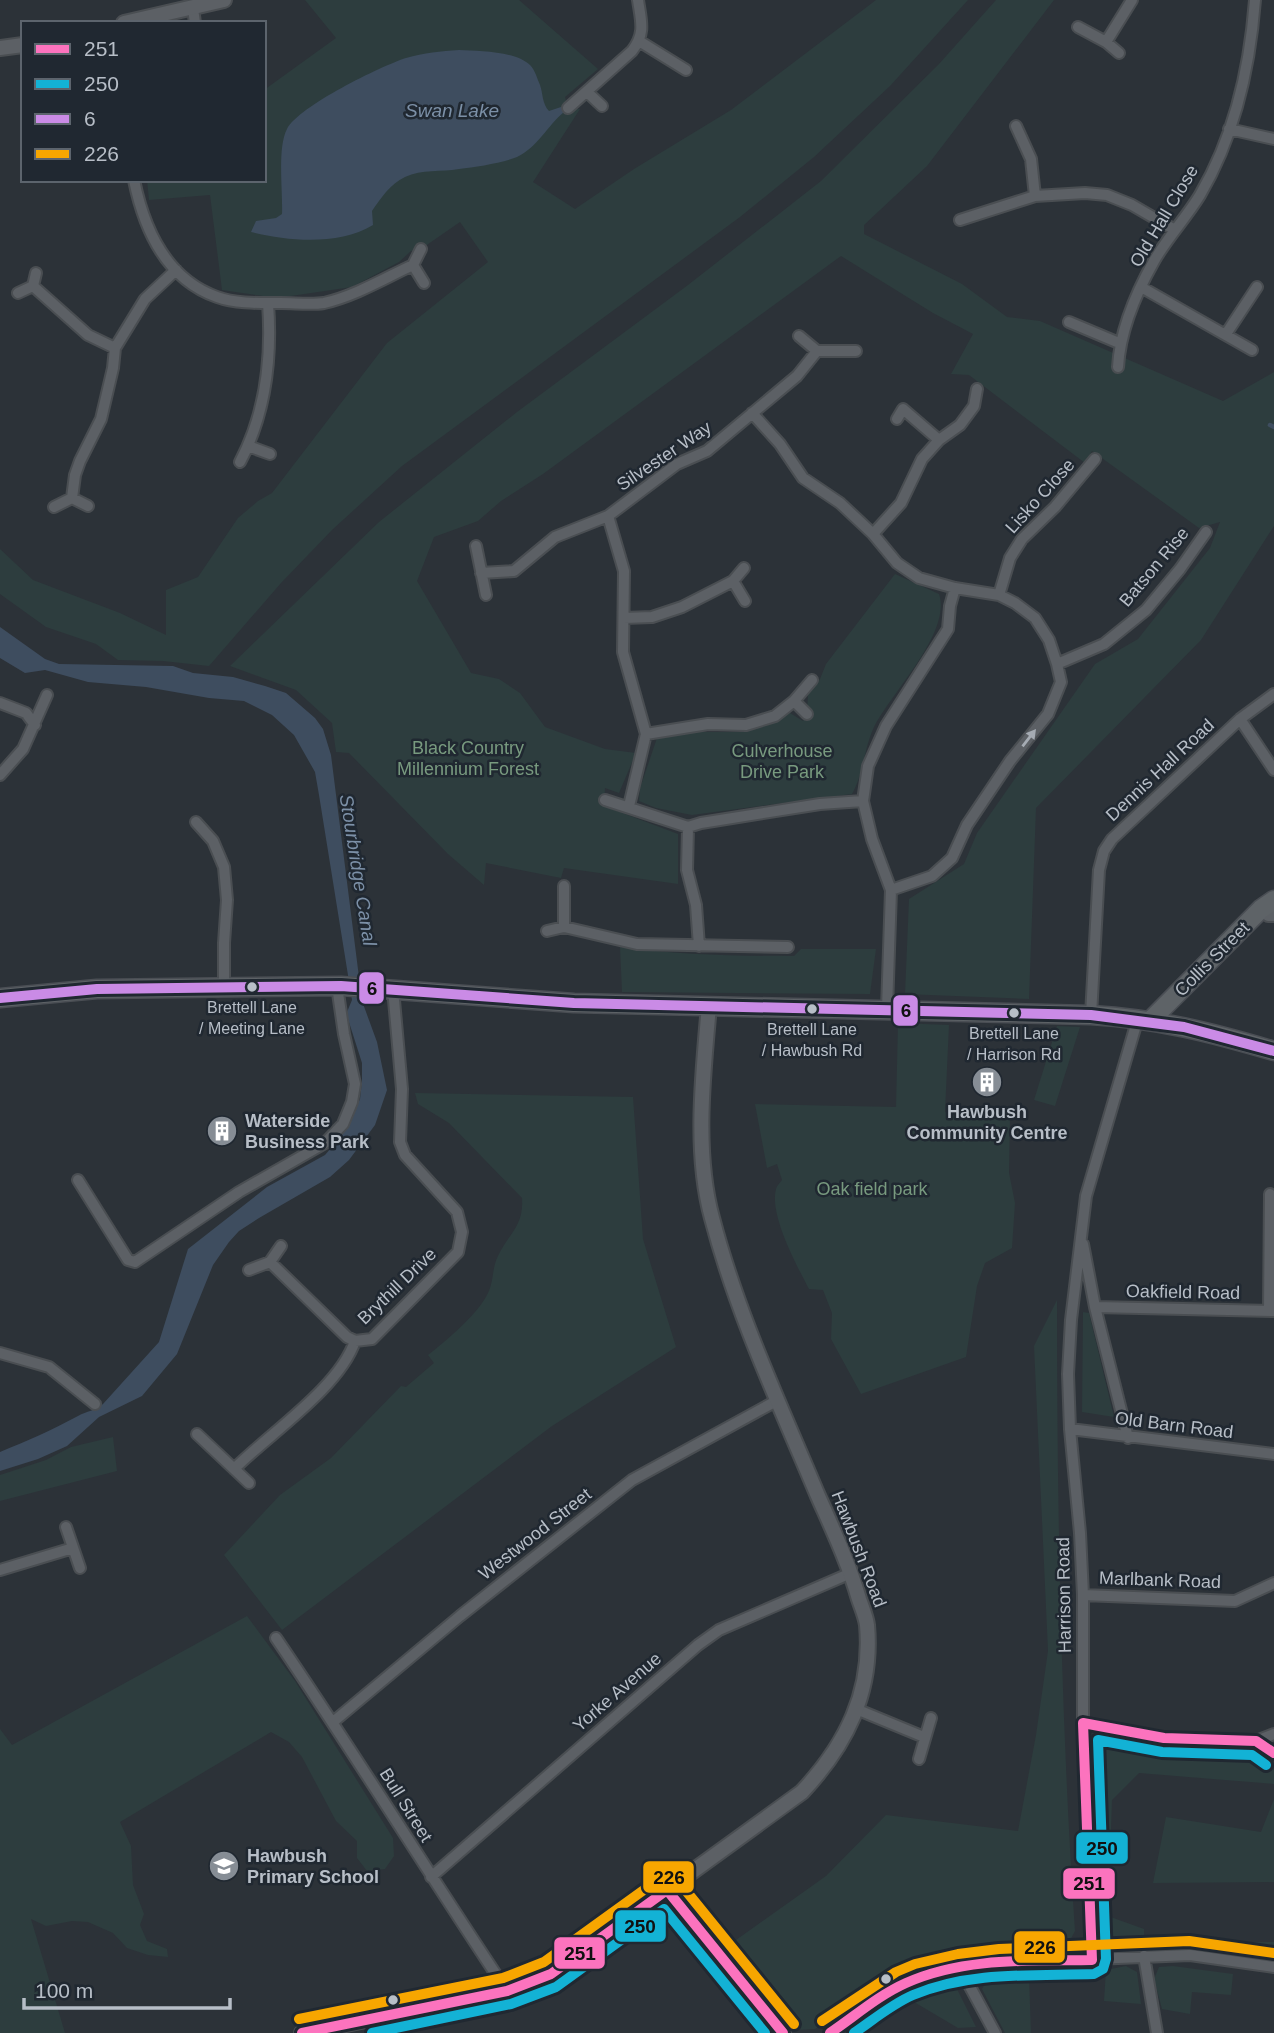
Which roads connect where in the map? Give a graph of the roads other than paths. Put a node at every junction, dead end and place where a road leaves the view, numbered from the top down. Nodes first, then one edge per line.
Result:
1 (224, 0) edge
2 (638, 0) edge
3 (1132, 0) edge
4 (1255, 0) edge
5 (195, 15) edge
6 (142, 21) edge
7 (1078, 27) dead end
8 (639, 41) junction
9 (1106, 42) junction
10 (21, 45) edge
11 (0, 48) edge
12 (1119, 54) dead end
13 (686, 69) dead end
14 (587, 92) junction
15 (602, 106) dead end
16 (568, 108) dead end
17 (1016, 126) dead end
18 (1229, 129) junction
19 (1274, 139) edge
20 (134, 182) edge
21 (1035, 196) junction
22 (960, 220) dead end
23 (1175, 230) junction
24 (421, 249) dead end
25 (413, 265) junction
26 (176, 270) junction
27 (36, 273) dead end
28 (424, 284) dead end
29 (33, 286) junction
30 (1142, 287) junction
31 (1257, 287) dead end
32 (18, 293) dead end
33 (268, 303) junction
34 (1069, 322) dead end
35 (1226, 334) junction
36 (799, 336) dead end
37 (1119, 344) junction
38 (115, 348) junction
39 (1252, 350) dead end
40 (817, 351) junction
41 (856, 351) dead end
42 (1118, 367) dead end
43 (977, 388) dead end
44 (752, 413) junction
45 (897, 419) dead end
46 (939, 440) junction
47 (248, 446) junction
48 (270, 454) dead end
49 (1095, 459) dead end
50 (240, 462) dead end
51 (72, 498) junction
52 (88, 506) dead end
53 (54, 507) dead end
54 (608, 516) junction
55 (1206, 532) dead end
56 (873, 534) junction
57 (476, 546) dead end
58 (744, 568) dead end
59 (481, 573) junction
60 (733, 581) junction
61 (955, 588) junction
62 (486, 595) dead end
63 (999, 596) junction
64 (746, 601) dead end
65 (624, 618) junction
66 (1057, 664) junction
67 (812, 680) dead end
68 (1274, 694) edge
69 (47, 695) dead end
70 (794, 701) junction
71 (0, 703) edge
72 (807, 714) dead end
73 (1240, 719) junction
74 (34, 725) junction
75 (646, 734) junction
76 (1274, 770) edge
77 (0, 775) edge
78 (605, 800) dead end
79 (863, 801) junction
80 (629, 806) junction
81 (196, 822) dead end
82 (688, 827) junction
83 (564, 886) dead end
84 (891, 890) junction
85 (1270, 908) edge
86 (564, 927) junction
87 (547, 931) dead end
88 (699, 946) junction
89 (788, 947) dead end
90 (339, 986) junction
91 (224, 989) junction
92 (393, 989) junction
93 (0, 998) edge
94 (709, 1006) junction
95 (887, 1009) junction
96 (1091, 1015) junction
97 (1144, 1019) junction
98 (1274, 1051) edge
99 (78, 1180) dead end
100 (1270, 1194) dead end
101 (1081, 1231) junction
102 (281, 1247) dead end
103 (270, 1262) junction
104 (249, 1270) dead end
105 (1095, 1307) junction
106 (1272, 1311) edge
107 (355, 1341) junction
108 (0, 1353) edge
109 (778, 1401) junction
110 (95, 1404) dead end
111 (1070, 1429) junction
112 (197, 1434) dead end
113 (1128, 1438) junction
114 (1274, 1454) edge
115 (234, 1469) junction
116 (249, 1483) dead end
117 (66, 1527) dead end
118 (73, 1548) junction
119 (80, 1568) dead end
120 (0, 1570) edge
121 (851, 1573) junction
122 (1274, 1583) edge
123 (1083, 1595) junction
124 (276, 1638) dead end
125 (856, 1709) junction
126 (931, 1718) dead end
127 (333, 1722) junction
128 (1083, 1723) junction
129 (1274, 1734) edge
130 (924, 1737) junction
131 (1256, 1741) junction
132 (1274, 1753) edge
133 (919, 1759) dead end
134 (431, 1877) junction
135 (667, 1890) junction
136 (1144, 1956) junction
137 (1092, 1960) junction
138 (1274, 1967) edge
139 (960, 1968) junction
140 (507, 1991) junction
141 (302, 2033) edge
142 (783, 2033) edge
143 (830, 2033) edge
144 (995, 2033) edge
145 (1157, 2033) edge

1 - 5 street
2 - 8 street
3 - 9 street
4 - 18 street, Old Hall Close
5 - 6 street
7 - 9 street
8 - 13 street
8 - 14 street
9 - 12 street
10 - 11 street
14 - 15 street
14 - 16 street
17 - 21 street
18 - 19 street
18 - 23 street, Old Hall Close
20 - 26 street
21 - 22 street
21 - 23 street
23 - 30 street, Old Hall Close
24 - 25 street
25 - 28 street
25 - 33 street
26 - 33 street
26 - 38 street
27 - 29 street
29 - 32 street
29 - 38 street
30 - 35 street
30 - 37 street, Old Hall Close
31 - 35 street
33 - 47 street
34 - 37 street
35 - 39 street
36 - 40 street
37 - 42 street, Old Hall Close
38 - 51 street
40 - 41 street
40 - 44 street, Silvester Way
43 - 46 street
44 - 54 street, Silvester Way
44 - 56 street
45 - 46 street
46 - 56 street
47 - 48 street
47 - 50 street
49 - 63 street, Lisko Close
51 - 52 street
51 - 53 street
54 - 59 street, Silvester Way
54 - 65 street
55 - 66 street, Batson Rise
56 - 61 street
57 - 59 street
58 - 60 street
59 - 62 street
60 - 64 street
60 - 65 street
61 - 63 street
61 - 79 street
63 - 66 street
65 - 75 street
84 -> 66 street
67 - 70 street
68 - 73 street, Dennis Hall Road
69 - 74 street
70 - 72 street
70 - 75 street
71 - 74 street
73 - 76 street
73 - 96 street, Dennis Hall Road
74 - 77 street
75 - 80 street
78 - 80 street
79 - 82 street
79 - 84 street
80 - 82 street
81 - 91 street
82 - 88 street
83 - 86 street
84 - 95 street
85 - 97 main road, Collis Street
86 - 87 street
86 - 88 street
88 - 89 street
90 - 91 main road
90 - 92 main road
90 - 99 street
91 - 93 main road
92 - 94 main road
92 - 107 street, Brythill Drive
94 - 95 main road
94 - 109 street, Hawbush Road
95 - 96 main road
96 - 97 main road
97 - 98 main road
97 - 101 street, Harrison Road
100 - 106 street, Oakfield Road
101 - 105 street, Harrison Road
101 - 111 street, Harrison Road
102 - 103 street
103 - 104 street
103 - 107 street, Brythill Drive
105 - 106 street, Oakfield Road
105 - 113 street, Harrison Road
107 - 115 street
108 - 110 street
109 - 121 street, Hawbush Road
109 - 127 street, Westwood Street
111 - 113 street, Old Barn Road
111 - 123 street, Harrison Road
112 - 115 street
113 - 114 street, Old Barn Road
115 - 116 street
117 - 118 street
118 - 119 street
118 - 120 street
121 - 125 street, Hawbush Road
121 - 134 street, Yorke Avenue
122 - 123 street, Marlbank Road
123 - 128 street, Harrison Road
124 - 127 street, Bull Street
125 - 130 street
125 - 135 street, Hawbush Road
126 - 130 street
127 - 134 street, Bull Street
128 - 131 street
128 - 137 street, Harrison Road
129 - 131 street
130 - 133 street
131 - 132 street
134 - 140 street, Bull Street
135 - 140 street, Hawbush Road
135 - 142 street
136 - 137 street
136 - 138 street
136 - 145 street
137 - 139 street
139 - 143 street
139 - 144 street
140 - 141 street, Hawbush Road

